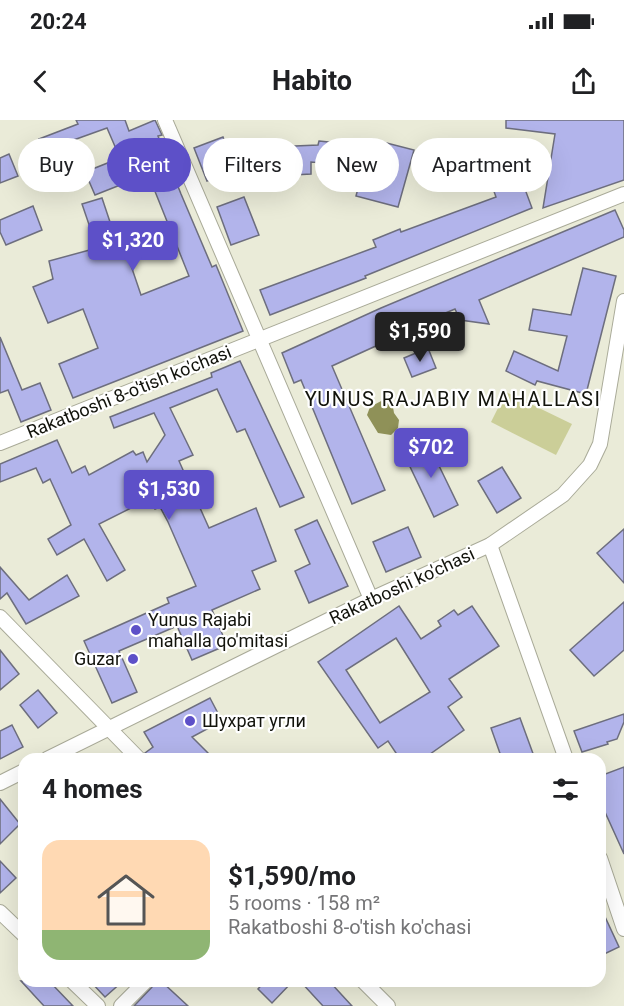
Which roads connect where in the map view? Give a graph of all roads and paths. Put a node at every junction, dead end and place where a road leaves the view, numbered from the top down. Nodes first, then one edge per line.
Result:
1 (165, 120) edge
2 (624, 194) edge
3 (624, 301) edge
4 (259, 340) junction
5 (0, 443) edge
6 (490, 545) junction
7 (370, 598) junction
8 (0, 617) edge
9 (108, 729) junction
10 (60, 753) edge
11 (132, 753) edge
12 (564, 753) edge
13 (18, 774) edge
14 (0, 783) edge
15 (606, 876) edge
16 (0, 912) edge
17 (18, 929) edge
18 (624, 929) edge
19 (78, 987) edge
20 (140, 987) edge
21 (369, 987) edge
22 (98, 1006) edge
23 (121, 1006) edge
24 (388, 1006) edge

1 - 4 street
2 - 4 street, Rakatboshi 8-o'tish ko'chasi
3 - 6 street, Rakatboshi ko'chasi
4 - 5 street, Rakatboshi 8-o'tish ko'chasi
4 - 7 street
6 - 7 street, Rakatboshi ko'chasi
6 - 12 street
7 - 9 street, Rakatboshi ko'chasi
8 - 9 street
9 - 10 street, Rakatboshi ko'chasi
9 - 11 street
13 - 14 street
15 - 18 street
16 - 17 street
19 - 22 street
20 - 23 street
21 - 24 street

